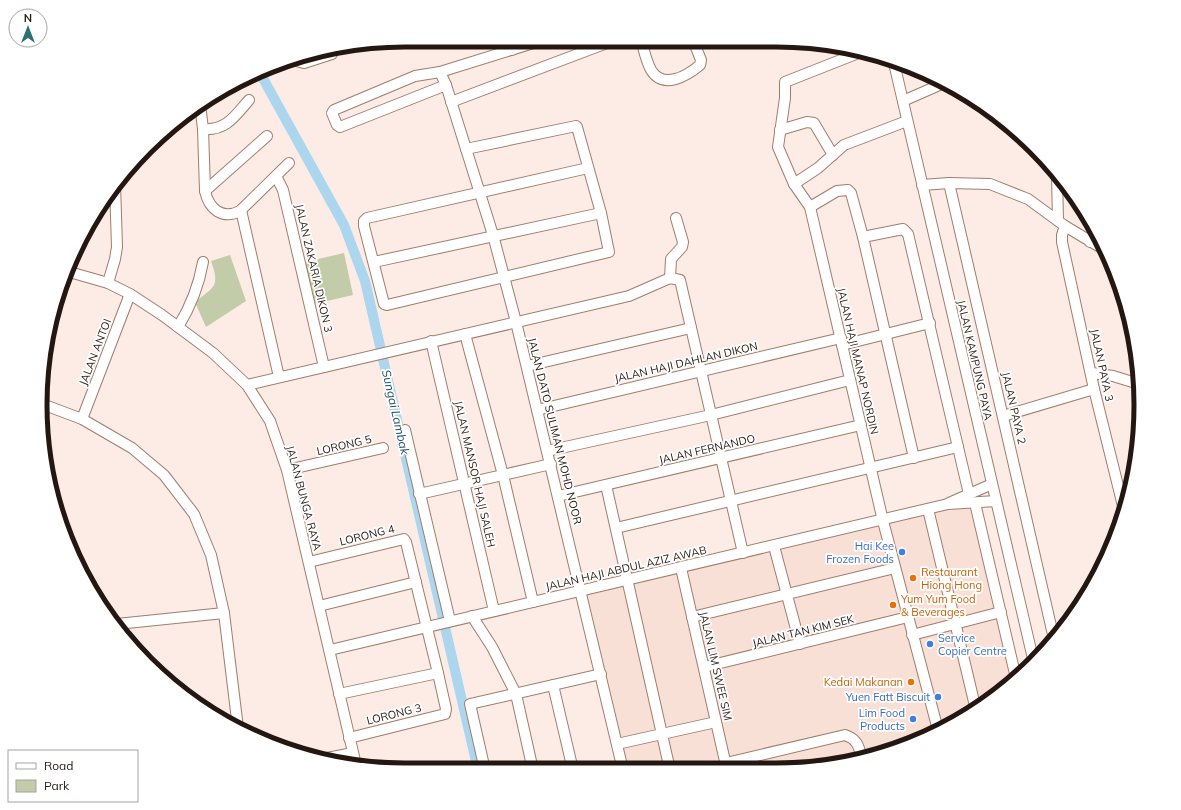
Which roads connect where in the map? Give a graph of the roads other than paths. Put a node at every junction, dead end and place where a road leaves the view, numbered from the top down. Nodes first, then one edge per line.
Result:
1 (510, 47) edge
2 (521, 47) edge
3 (596, 47) edge
4 (643, 47) edge
5 (696, 47) edge
6 (512, 50) junction
7 (329, 55) edge
8 (852, 55) edge
9 (302, 62) edge
10 (895, 67) edge
11 (440, 72) junction
12 (446, 85) junction
13 (938, 86) edge
14 (249, 100) dead end
15 (903, 101) junction
16 (451, 102) junction
17 (201, 111) edge
18 (907, 121) junction
19 (203, 129) junction
20 (780, 130) junction
21 (267, 136) dead end
22 (466, 149) junction
23 (833, 155) junction
24 (289, 163) dead end
25 (588, 168) junction
26 (276, 176) junction
27 (949, 183) junction
28 (1057, 183) edge
29 (794, 184) junction
30 (922, 185) junction
31 (205, 191) junction
32 (480, 193) junction
33 (115, 195) edge
34 (810, 207) junction
35 (237, 212) junction
36 (600, 213) junction
37 (676, 218) dead end
38 (1062, 224) junction
39 (493, 235) junction
40 (863, 237) junction
41 (1092, 238) edge
42 (1090, 242) junction
43 (1096, 245) edge
44 (204, 262) dead end
45 (374, 262) junction
46 (72, 273) edge
47 (504, 278) junction
48 (670, 278) junction
49 (108, 283) junction
50 (130, 294) junction
51 (516, 322) junction
52 (930, 323) junction
53 (178, 327) junction
54 (691, 328) junction
55 (465, 334) junction
56 (885, 334) junction
57 (432, 341) junction
58 (841, 341) junction
59 (527, 366) junction
60 (324, 367) junction
61 (701, 371) junction
62 (1092, 374) junction
63 (279, 377) junction
64 (850, 380) junction
65 (1133, 382) edge
66 (247, 385) junction
67 (1094, 388) junction
68 (47, 406) edge
69 (537, 410) junction
70 (711, 415) junction
71 (1003, 416) junction
72 (82, 419) junction
73 (861, 426) junction
74 (405, 430) dead end
75 (958, 447) junction
76 (383, 448) dead end
77 (547, 451) junction
78 (914, 458) junction
79 (721, 459) junction
80 (550, 464) junction
81 (871, 468) junction
82 (287, 470) junction
83 (503, 475) junction
84 (465, 483) junction
85 (992, 484) junction
86 (606, 485) junction
87 (419, 494) junction
88 (969, 494) junction
89 (558, 496) junction
90 (1121, 500) edge
91 (731, 501) junction
92 (996, 501) junction
93 (975, 503) junction
94 (948, 504) junction
95 (928, 509) junction
96 (883, 521) junction
97 (616, 528) junction
98 (774, 546) junction
99 (743, 553) junction
100 (309, 562) junction
101 (681, 568) junction
102 (895, 568) junction
103 (628, 580) junction
104 (416, 582) junction
105 (581, 591) junction
106 (787, 594) junction
107 (533, 602) junction
108 (319, 606) junction
109 (494, 611) junction
110 (1001, 612) junction
111 (224, 614) junction
112 (472, 616) junction
113 (692, 617) junction
114 (908, 617) junction
115 (445, 623) junction
116 (121, 624) edge
117 (957, 624) junction
118 (427, 627) junction
119 (1052, 632) edge
120 (912, 635) junction
121 (800, 644) junction
122 (330, 650) junction
123 (1032, 655) edge
124 (704, 668) junction
125 (1015, 672) edge
126 (438, 673) junction
127 (601, 674) junction
128 (554, 685) junction
129 (340, 694) junction
130 (516, 694) junction
131 (975, 703) edge
132 (237, 721) edge
133 (716, 722) junction
134 (937, 725) edge
135 (662, 734) junction
136 (349, 738) junction
137 (617, 744) junction
138 (353, 753) junction
139 (861, 753) edge
140 (336, 756) edge
141 (355, 759) edge
142 (484, 763) edge
143 (531, 763) edge
144 (571, 763) edge
145 (621, 763) edge
146 (668, 763) edge
147 (726, 763) edge
148 (742, 763) edge

1 - 6 street
2 - 6 street
3 - 16 street
4 - 5 street
6 - 11 street
7 - 9 street
8 - 20 street
10 - 15 street, JALAN KAMPUNG PAYA
11 - 12 street, JALAN DATO SULIMAN MOHD NOOR
11 - 12 street
12 - 16 street, JALAN DATO SULIMAN MOHD NOOR
13 - 15 street
14 - 19 street
15 - 18 street, JALAN KAMPUNG PAYA
16 - 22 street, JALAN DATO SULIMAN MOHD NOOR
17 - 19 street
18 - 23 street
18 - 30 street, JALAN KAMPUNG PAYA
19 - 31 street
20 - 23 street
20 - 29 street
21 - 31 street
22 - 25 street
22 - 32 street, JALAN DATO SULIMAN MOHD NOOR
23 - 29 street
24 - 26 street
25 - 32 street
25 - 36 street
26 - 35 street
26 - 60 street, JALAN ZAKARIA DIKON 3
27 - 30 street
27 - 38 street
27 - 71 street, JALAN PAYA 2
28 - 38 street, JALAN PAYA 3
29 - 34 street
30 - 85 street, JALAN KAMPUNG PAYA
31 - 35 street
32 - 39 street, JALAN DATO SULIMAN MOHD NOOR
32 - 45 street
33 - 49 street
34 - 40 street
34 - 58 street, JALAN HAJI MANAP NORDIN
35 - 63 street
36 - 39 street
36 - 47 street
37 - 48 street
38 - 42 street
38 - 62 street, JALAN PAYA 3
39 - 45 street
39 - 47 street, JALAN DATO SULIMAN MOHD NOOR
40 - 52 street
40 - 56 street
41 - 42 street
42 - 43 street
44 - 53 street
45 - 47 street
46 - 49 street, JALAN BUNGA RAYA
47 - 51 street, JALAN DATO SULIMAN MOHD NOOR
48 - 51 street
48 - 54 street
49 - 50 street, JALAN BUNGA RAYA
50 - 53 street, JALAN BUNGA RAYA
50 - 72 street, JALAN ANTOI
51 - 55 street
51 - 59 street, JALAN DATO SULIMAN MOHD NOOR
52 - 56 street, JALAN HAJI DAHLAN DIKON
52 - 75 street
53 - 66 street, JALAN BUNGA RAYA
54 - 59 street
54 - 61 street
55 - 57 street
55 - 83 street
56 - 58 street, JALAN HAJI DAHLAN DIKON
56 - 78 street
57 - 60 street
57 - 84 street, JALAN MANSOR HAJI SALEH
58 - 61 street, JALAN HAJI DAHLAN DIKON
58 - 64 street, JALAN HAJI MANAP NORDIN
59 - 69 street, JALAN DATO SULIMAN MOHD NOOR
60 - 63 street
61 - 69 street, JALAN HAJI DAHLAN DIKON
61 - 70 street
62 - 65 street
62 - 67 street, JALAN PAYA 3
63 - 66 street
64 - 70 street
64 - 73 street, JALAN HAJI MANAP NORDIN
66 - 82 street, JALAN BUNGA RAYA
67 - 71 street
67 - 90 street, JALAN PAYA 3
68 - 72 street
69 - 77 street, JALAN DATO SULIMAN MOHD NOOR
70 - 77 street
70 - 79 street
71 - 119 street, JALAN PAYA 2
72 - 111 street
73 - 79 street, JALAN FERNANDO
73 - 81 street, JALAN HAJI MANAP NORDIN
74 - 87 street
75 - 78 street
75 - 88 street
76 - 82 street, LORONG 5
77 - 80 street, JALAN DATO SULIMAN MOHD NOOR
78 - 81 street
79 - 86 street, JALAN FERNANDO
79 - 91 street
80 - 83 street
80 - 89 street, JALAN DATO SULIMAN MOHD NOOR
81 - 91 street
81 - 96 street, JALAN HAJI MANAP NORDIN
82 - 100 street, JALAN BUNGA RAYA
83 - 84 street
83 - 107 street
84 - 87 street
84 - 109 street, JALAN MANSOR HAJI SALEH
85 - 88 street
85 - 92 street, JALAN KAMPUNG PAYA
86 - 89 street, JALAN FERNANDO
86 - 97 street
87 - 115 street
88 - 94 street
89 - 105 street, JALAN DATO SULIMAN MOHD NOOR
91 - 97 street
91 - 99 street
92 - 93 street
92 - 123 street, JALAN KAMPUNG PAYA
93 - 94 street
93 - 110 street
94 - 95 street, JALAN HAJI ABDUL AZIZ AWAB
95 - 96 street, JALAN HAJI ABDUL AZIZ AWAB
95 - 117 street
96 - 98 street, JALAN HAJI ABDUL AZIZ AWAB
96 - 102 street, JALAN HAJI MANAP NORDIN
97 - 103 street
98 - 99 street, JALAN HAJI ABDUL AZIZ AWAB
98 - 106 street
99 - 101 street, JALAN HAJI ABDUL AZIZ AWAB
100 - 104 street, LORONG 4
100 - 108 street, JALAN BUNGA RAYA
101 - 103 street, JALAN HAJI ABDUL AZIZ AWAB
101 - 113 street, JALAN LIM SWEE SIM
102 - 106 street
102 - 114 street, JALAN HAJI MANAP NORDIN
103 - 105 street, JALAN HAJI ABDUL AZIZ AWAB
103 - 135 street
104 - 108 street
104 - 118 street
105 - 107 street, JALAN HAJI ABDUL AZIZ AWAB
105 - 127 street, JALAN DATO SULIMAN MOHD NOOR
106 - 113 street
106 - 121 street
107 - 109 street, JALAN HAJI ABDUL AZIZ AWAB
108 - 122 street, JALAN BUNGA RAYA
109 - 112 street, JALAN HAJI ABDUL AZIZ AWAB
110 - 117 street
110 - 125 street
111 - 116 street
111 - 132 street
112 - 115 street, JALAN HAJI ABDUL AZIZ AWAB
112 - 130 street
113 - 124 street, JALAN LIM SWEE SIM
114 - 120 street, JALAN HAJI MANAP NORDIN
114 - 121 street, JALAN TAN KIM SEK
115 - 118 street, JALAN HAJI ABDUL AZIZ AWAB
117 - 120 street
117 - 131 street
118 - 122 street, JALAN HAJI ABDUL AZIZ AWAB
118 - 126 street
120 - 134 street, JALAN HAJI MANAP NORDIN
121 - 124 street, JALAN TAN KIM SEK
122 - 129 street, JALAN BUNGA RAYA
124 - 133 street, JALAN LIM SWEE SIM
126 - 129 street
126 - 136 street, LORONG 3
127 - 128 street
127 - 137 street, JALAN DATO SULIMAN MOHD NOOR
128 - 130 street
128 - 144 street
129 - 136 street, JALAN BUNGA RAYA
130 - 142 street
130 - 143 street
133 - 135 street
133 - 147 street, JALAN LIM SWEE SIM
135 - 137 street
135 - 146 street
136 - 138 street, JALAN BUNGA RAYA
137 - 145 street, JALAN DATO SULIMAN MOHD NOOR
138 - 140 street
138 - 141 street, JALAN BUNGA RAYA
139 - 148 street

